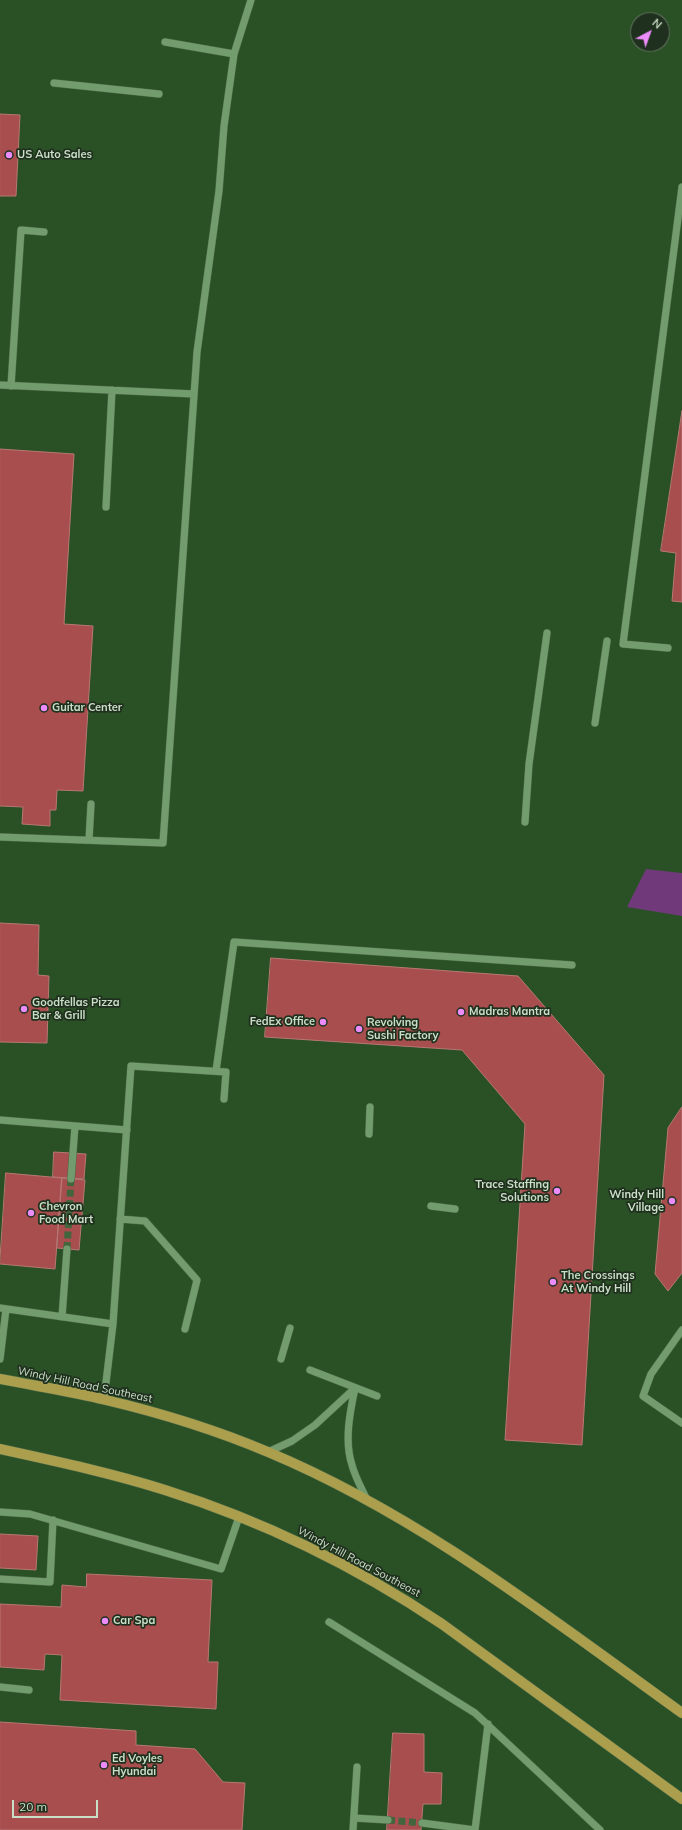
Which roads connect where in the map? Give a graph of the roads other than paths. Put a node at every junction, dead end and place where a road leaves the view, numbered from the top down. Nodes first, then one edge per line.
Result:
1 (251, 0) edge
2 (165, 42) dead end
3 (234, 54) junction
4 (54, 83) dead end
5 (159, 94) dead end
6 (682, 187) edge
7 (44, 232) dead end
8 (0, 385) edge
9 (11, 386) junction
10 (112, 390) junction
11 (194, 394) junction
12 (106, 507) dead end
13 (546, 633) dead end
14 (607, 641) dead end
15 (668, 648) dead end
16 (595, 723) dead end
17 (91, 804) dead end
18 (525, 822) dead end
19 (0, 837) edge
20 (89, 840) junction
21 (572, 965) dead end
22 (216, 1071) junction
23 (224, 1099) dead end
24 (370, 1107) dead end
25 (0, 1120) edge
26 (75, 1126) junction
27 (126, 1130) junction
28 (369, 1134) dead end
29 (71, 1179) tunnel mouth
30 (431, 1206) dead end
31 (454, 1208) dead end
32 (120, 1218) junction
33 (66, 1249) tunnel mouth
34 (3, 1308) edge
35 (62, 1317) junction
36 (113, 1324) junction
37 (290, 1328) dead end
38 (184, 1329) dead end
39 (682, 1330) edge
40 (0, 1359) edge
41 (281, 1359) dead end
42 (310, 1370) dead end
43 (0, 1379) edge
44 (355, 1388) junction
45 (377, 1396) dead end
46 (104, 1399) junction
47 (682, 1423) edge
48 (0, 1449) edge
49 (268, 1452) junction
50 (366, 1500) junction
51 (0, 1512) edge
52 (239, 1517) junction
53 (53, 1520) junction
54 (0, 1579) edge
55 (329, 1622) dead end
56 (0, 1687) edge
57 (29, 1690) dead end
58 (682, 1713) edge
59 (488, 1724) junction
60 (357, 1767) dead end
61 (682, 1799) edge
62 (354, 1818) junction
63 (388, 1820) tunnel mouth
64 (422, 1823) tunnel mouth
65 (353, 1830) edge
66 (475, 1830) edge
67 (600, 1830) edge

1 - 3 lane
2 - 3 lane
3 - 11 lane
4 - 5 lane
6 - 15 lane
7 - 9 lane
8 - 9 lane
9 - 10 lane
10 - 11 lane
10 - 12 lane
11 - 20 lane
13 - 18 lane
14 - 16 lane
17 - 20 lane
19 - 20 lane
21 - 22 lane
22 - 23 lane
22 - 27 lane
24 - 28 lane
25 - 26 lane
26 - 27 lane
26 - 29 lane
27 - 32 lane
30 - 31 lane
32 - 36 lane
32 - 38 lane
33 - 35 lane
34 - 35 lane
34 - 40 lane
35 - 36 lane
36 - 46 lane
37 - 41 lane
39 - 47 lane
42 - 44 lane
43 - 46 main road, Windy Hill Road Southeast
44 - 45 lane
44 - 49 lane
44 - 50 lane
46 - 49 main road, Windy Hill Road Southeast
48 - 52 main road, Windy Hill Road Southeast
49 - 50 main road, Windy Hill Road Southeast
50 - 58 main road, Windy Hill Road Southeast
51 - 53 lane
52 - 53 lane
52 - 61 main road, Windy Hill Road Southeast
53 - 54 lane
55 - 59 lane
56 - 57 lane
59 - 66 lane
59 - 67 lane
60 - 62 lane
62 - 63 lane
62 - 65 lane
64 - 66 lane

